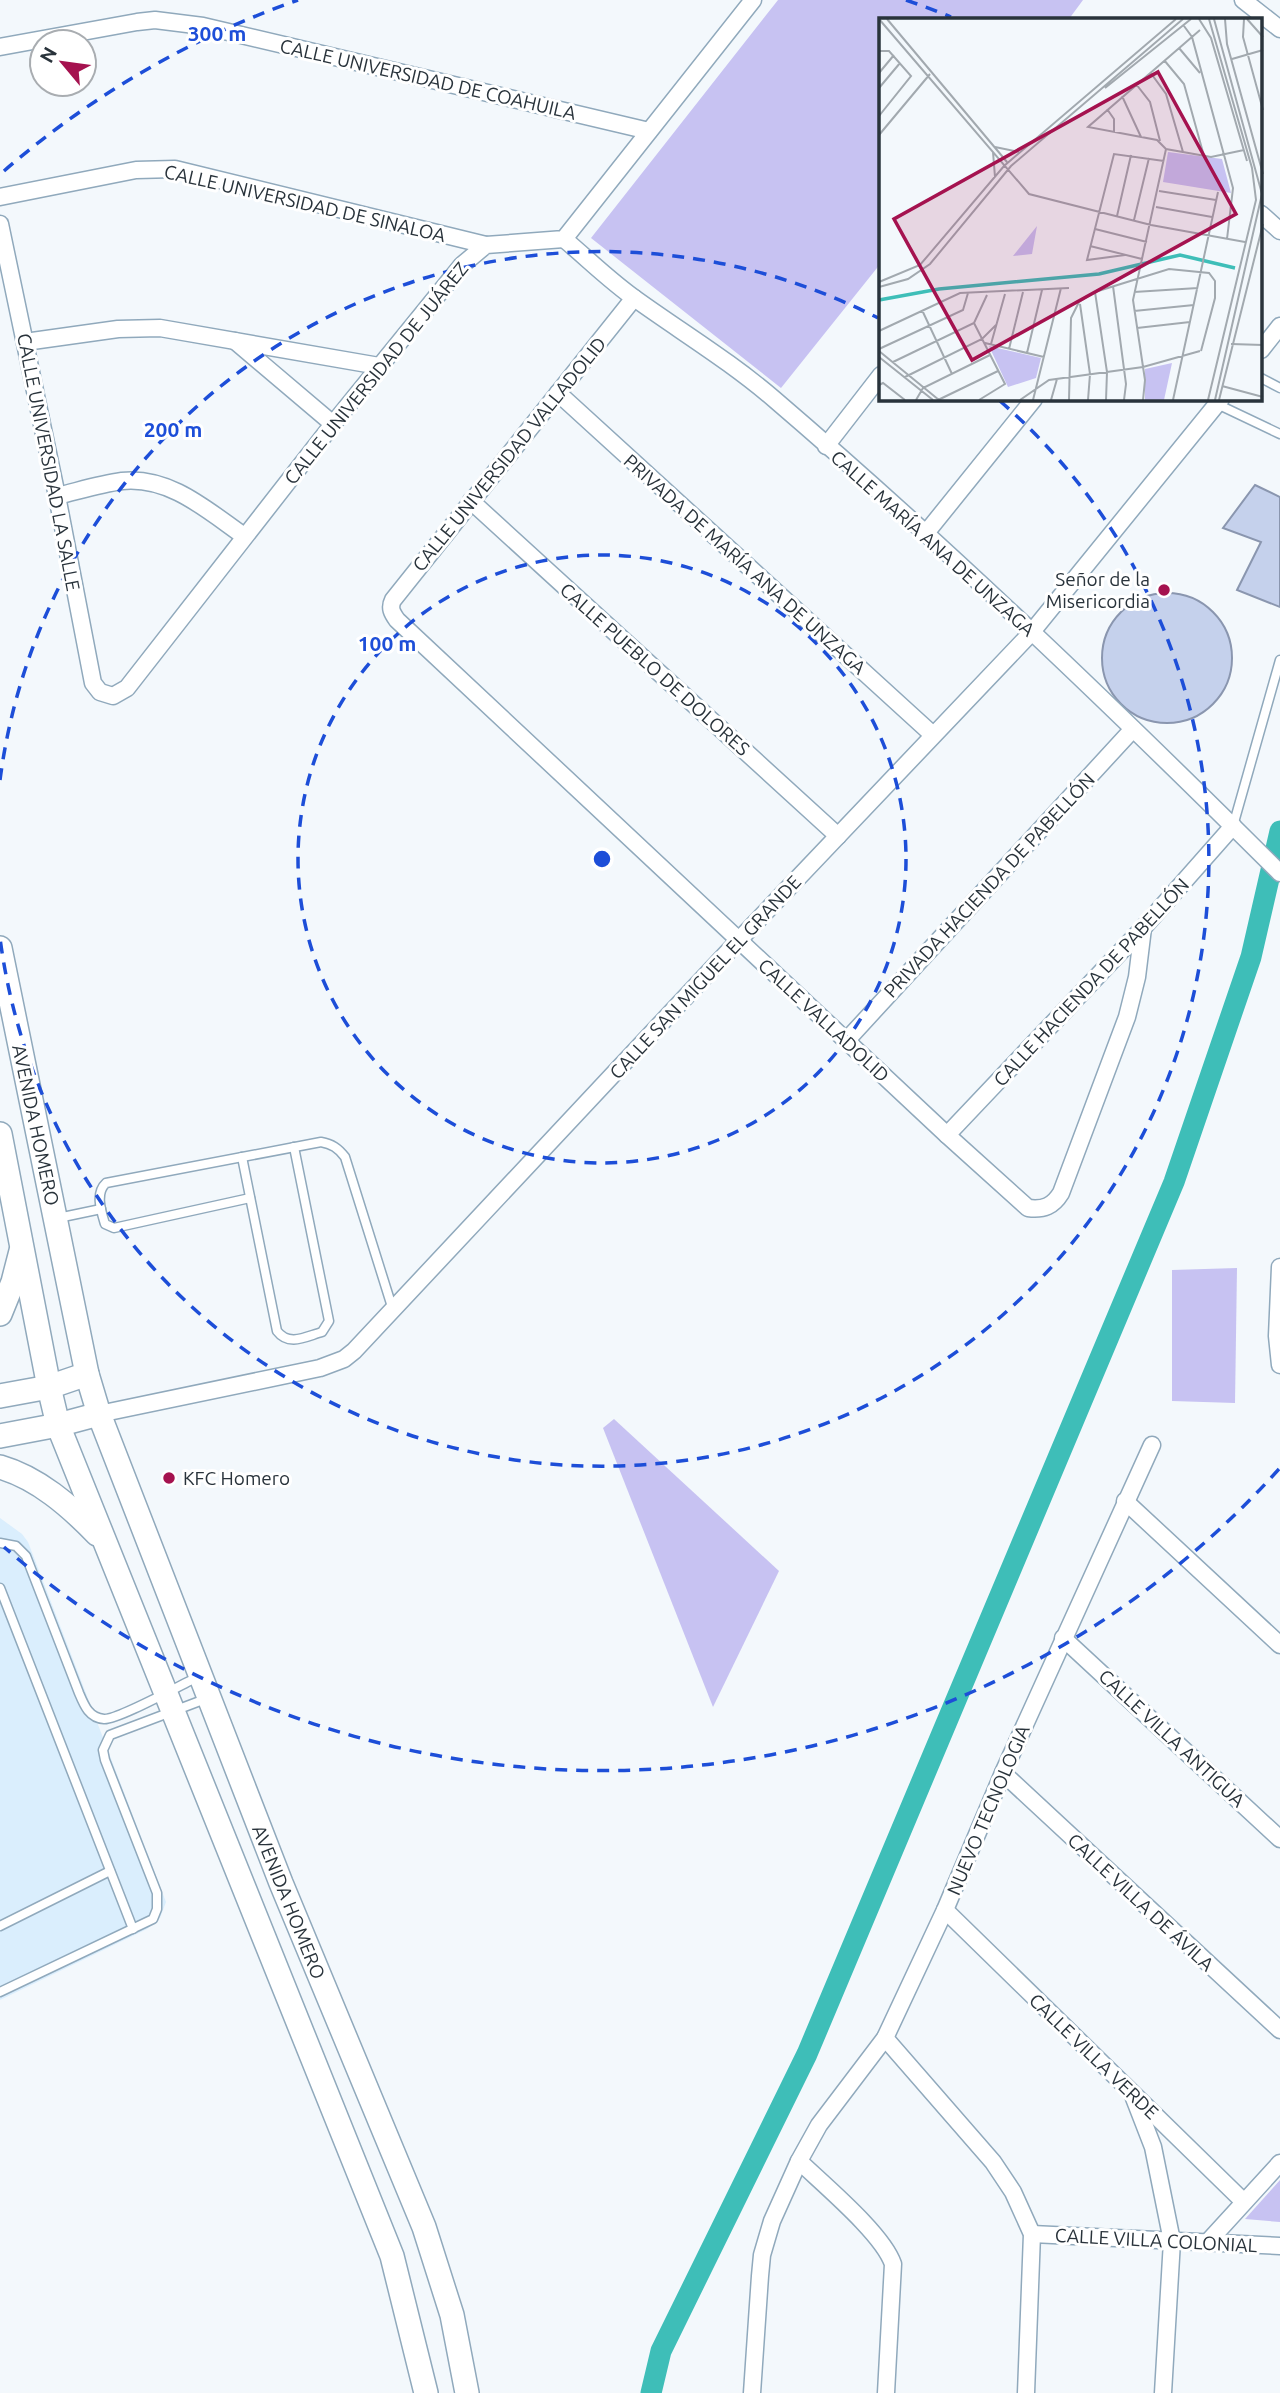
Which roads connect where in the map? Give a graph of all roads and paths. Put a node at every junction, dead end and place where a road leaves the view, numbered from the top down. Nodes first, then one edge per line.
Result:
1 (752, 0) edge
2 (1243, 0) edge
3 (1280, 29) edge
4 (0, 47) edge
5 (649, 131) junction
6 (0, 197) edge
7 (1262, 216) edge
8 (0, 224) edge
9 (1280, 232) edge
10 (564, 239) junction
11 (486, 246) junction
12 (634, 298) junction
13 (233, 339) junction
14 (25, 342) junction
15 (379, 366) junction
16 (879, 378) edge
17 (1262, 379) edge
18 (1280, 388) edge
19 (558, 393) junction
20 (1032, 401) edge
21 (1219, 401) edge
22 (333, 424) junction
23 (1280, 434) edge
24 (826, 446) junction
25 (57, 496) junction
26 (471, 501) junction
27 (926, 533) junction
28 (244, 536) junction
29 (392, 612) joint
30 (1031, 633) junction
31 (1280, 660) edge
32 (106, 694) joint
33 (1133, 729) junction
34 (933, 735) junction
35 (1233, 826) junction
36 (838, 836) junction
37 (1280, 873) edge
38 (1143, 928) junction
39 (739, 940) junction
40 (0, 948) edge
41 (846, 1041) junction
42 (0, 1134) edge
43 (947, 1135) junction
44 (294, 1147) junction
45 (242, 1157) junction
46 (250, 1198) junction
47 (101, 1209) junction
48 (55, 1219) junction
49 (22, 1244) junction
50 (1279, 1273) edge
51 (393, 1310) junction
52 (0, 1314) edge
53 (1280, 1365) edge
54 (87, 1374) junction
55 (49, 1387) junction
56 (0, 1396) edge
57 (99, 1413) junction
58 (58, 1425) junction
59 (0, 1436) edge
60 (1152, 1445) dead end
61 (0, 1467) edge
62 (1125, 1501) junction
63 (0, 1543) edge
64 (106, 1543) junction
65 (0, 1588) edge
66 (1063, 1638) junction
67 (1280, 1645) edge
68 (200, 1676) junction
69 (208, 1699) junction
70 (169, 1701) junction
71 (1003, 1773) junction
72 (1280, 1839) edge
73 (110, 1871) junction
74 (945, 1910) junction
75 (0, 1926) edge
76 (133, 1929) junction
77 (0, 1992) edge
78 (1280, 2030) edge
79 (885, 2038) junction
80 (1131, 2092) junction
81 (799, 2161) junction
82 (1280, 2163) edge
83 (1244, 2202) junction
84 (1032, 2234) junction
85 (1172, 2241) junction
86 (1207, 2243) junction
87 (1280, 2246) edge
88 (426, 2393) edge
89 (467, 2393) edge
90 (752, 2393) edge
91 (886, 2393) edge
92 (1026, 2393) edge
93 (1163, 2393) edge

1 - 5 street
2 - 3 street
4 - 5 street, CALLE UNIVERSIDAD DE COAHUILA
5 - 10 street
6 - 11 street, CALLE UNIVERSIDAD DE SINALOA
7 - 9 street
8 - 14 street, CALLE UNIVERSIDAD LA SALLE
10 - 11 street, CALLE UNIVERSIDAD DE JUÁREZ
10 - 12 street, CALLE MARÍA ANA DE UNZAGA
11 - 15 street, CALLE UNIVERSIDAD DE JUÁREZ
12 - 19 street, CALLE UNIVERSIDAD VALLADOLID
12 - 24 street, CALLE MARÍA ANA DE UNZAGA
13 - 14 street
13 - 15 street
13 - 22 street
14 - 25 street, CALLE UNIVERSIDAD LA SALLE
15 - 22 street, CALLE UNIVERSIDAD DE JUÁREZ
16 - 24 street
17 - 18 lane
19 - 26 street, CALLE UNIVERSIDAD VALLADOLID
19 - 34 street, PRIVADA DE MARÍA ANA DE UNZAGA
20 - 27 street
21 - 23 lane
21 - 30 street, CALLE SAN MIGUEL EL GRANDE
22 - 28 street, CALLE UNIVERSIDAD DE JUÁREZ
24 - 27 street, CALLE MARÍA ANA DE UNZAGA
25 - 28 street
25 - 32 street, CALLE UNIVERSIDAD LA SALLE
26 - 29 street, CALLE UNIVERSIDAD VALLADOLID
26 - 36 street, CALLE PUEBLO DE DOLORES
27 - 30 street, CALLE MARÍA ANA DE UNZAGA
28 - 32 street, CALLE UNIVERSIDAD DE JUÁREZ
29 - 39 street, CALLE VALLADOLID
30 - 33 street, CALLE MARÍA ANA DE UNZAGA
30 - 34 street, CALLE SAN MIGUEL EL GRANDE
31 - 35 lane
33 - 35 street, CALLE MARÍA ANA DE UNZAGA
33 - 41 street, PRIVADA HACIENDA DE PABELLÓN
34 - 36 street, CALLE SAN MIGUEL EL GRANDE
35 - 37 street, CALLE MARÍA ANA DE UNZAGA
35 - 38 street, CALLE HACIENDA DE PABELLÓN
36 - 39 street, CALLE SAN MIGUEL EL GRANDE
38 - 43 street, CALLE HACIENDA DE PABELLÓN
38 - 43 street, CALLE VALLADOLID
39 - 41 street, CALLE VALLADOLID
39 - 51 street, CALLE SAN MIGUEL EL GRANDE
40 - 48 main road, AVENIDA HOMERO
41 - 43 street, CALLE VALLADOLID
42 - 49 main road, AVENIDA HOMERO
44 - 45 lane
44 - 46 lane
44 - 51 lane
45 - 46 lane
45 - 47 lane
46 - 47 lane
47 - 48 lane
48 - 54 main road, AVENIDA HOMERO
49 - 52 main road
49 - 55 main road, AVENIDA HOMERO
50 - 53 street
51 - 57 street, CALLE SAN MIGUEL EL GRANDE
54 - 55 main road
54 - 57 main road, AVENIDA HOMERO
55 - 56 main road
55 - 58 main road, AVENIDA HOMERO
57 - 58 main road
57 - 68 main road, AVENIDA HOMERO
58 - 59 main road
58 - 64 main road, AVENIDA HOMERO
60 - 62 street, NUEVO TECNOLOGIA
61 - 64 main road
62 - 66 street, NUEVO TECNOLOGIA
62 - 67 street
63 - 70 lane
64 - 70 main road, AVENIDA HOMERO
65 - 73 lane
66 - 71 street, NUEVO TECNOLOGIA
66 - 72 street, CALLE VILLA ANTIGUA
68 - 69 main road, AVENIDA HOMERO
68 - 70 lane
69 - 70 lane
69 - 89 main road, AVENIDA HOMERO
70 - 76 lane
70 - 88 main road, AVENIDA HOMERO
71 - 74 street, NUEVO TECNOLOGIA
71 - 78 street, CALLE VILLA DE ÁVILA
73 - 75 lane
73 - 76 lane
74 - 79 street, NUEVO TECNOLOGIA
74 - 80 street, CALLE VILLA VERDE
76 - 77 lane
79 - 81 street, NUEVO TECNOLOGIA
79 - 84 street
80 - 83 street, CALLE VILLA VERDE
80 - 85 street
81 - 90 street, NUEVO TECNOLOGIA
81 - 91 street
82 - 83 street
83 - 86 street
84 - 85 street, CALLE VILLA COLONIAL
84 - 92 street
85 - 86 street, CALLE VILLA COLONIAL
85 - 93 street
86 - 87 street, CALLE VILLA COLONIAL

